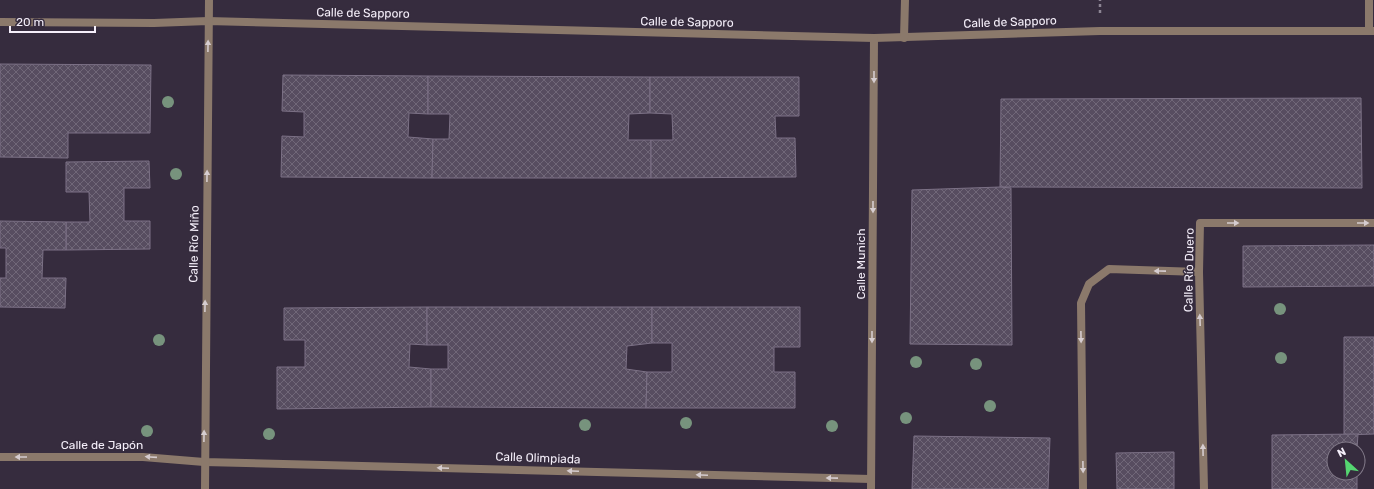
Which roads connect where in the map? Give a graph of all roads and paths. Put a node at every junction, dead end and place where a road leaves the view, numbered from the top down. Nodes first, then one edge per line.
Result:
1 (209, 0) edge
2 (905, 0) edge
3 (1369, 0) edge
4 (208, 21) junction
5 (0, 22) edge
6 (1372, 31) edge
7 (874, 38) junction
8 (904, 38) junction
9 (1374, 223) edge
10 (1199, 272) junction
11 (0, 457) edge
12 (204, 462) junction
13 (871, 479) junction
14 (205, 489) edge
15 (871, 489) edge
16 (1083, 489) edge
17 (1204, 489) edge

1 - 4 street, Calle Río Miño
2 - 8 street
3 - 6 street
4 - 5 street, Calle de Sapporo
4 - 7 street, Calle de Sapporo
12 -> 4 street, Calle Río Miño
6 - 8 street, Calle de Sapporo
7 - 8 street, Calle de Sapporo
7 -> 13 street, Calle Munich
10 -> 9 street, Calle Río Duero
10 -> 16 street
17 -> 10 street, Calle Río Duero
12 -> 11 street, Calle de Japón
13 -> 12 street, Calle Olimpiada
12 - 14 street, Calle Río Miño
13 - 15 street, Calle Munich

